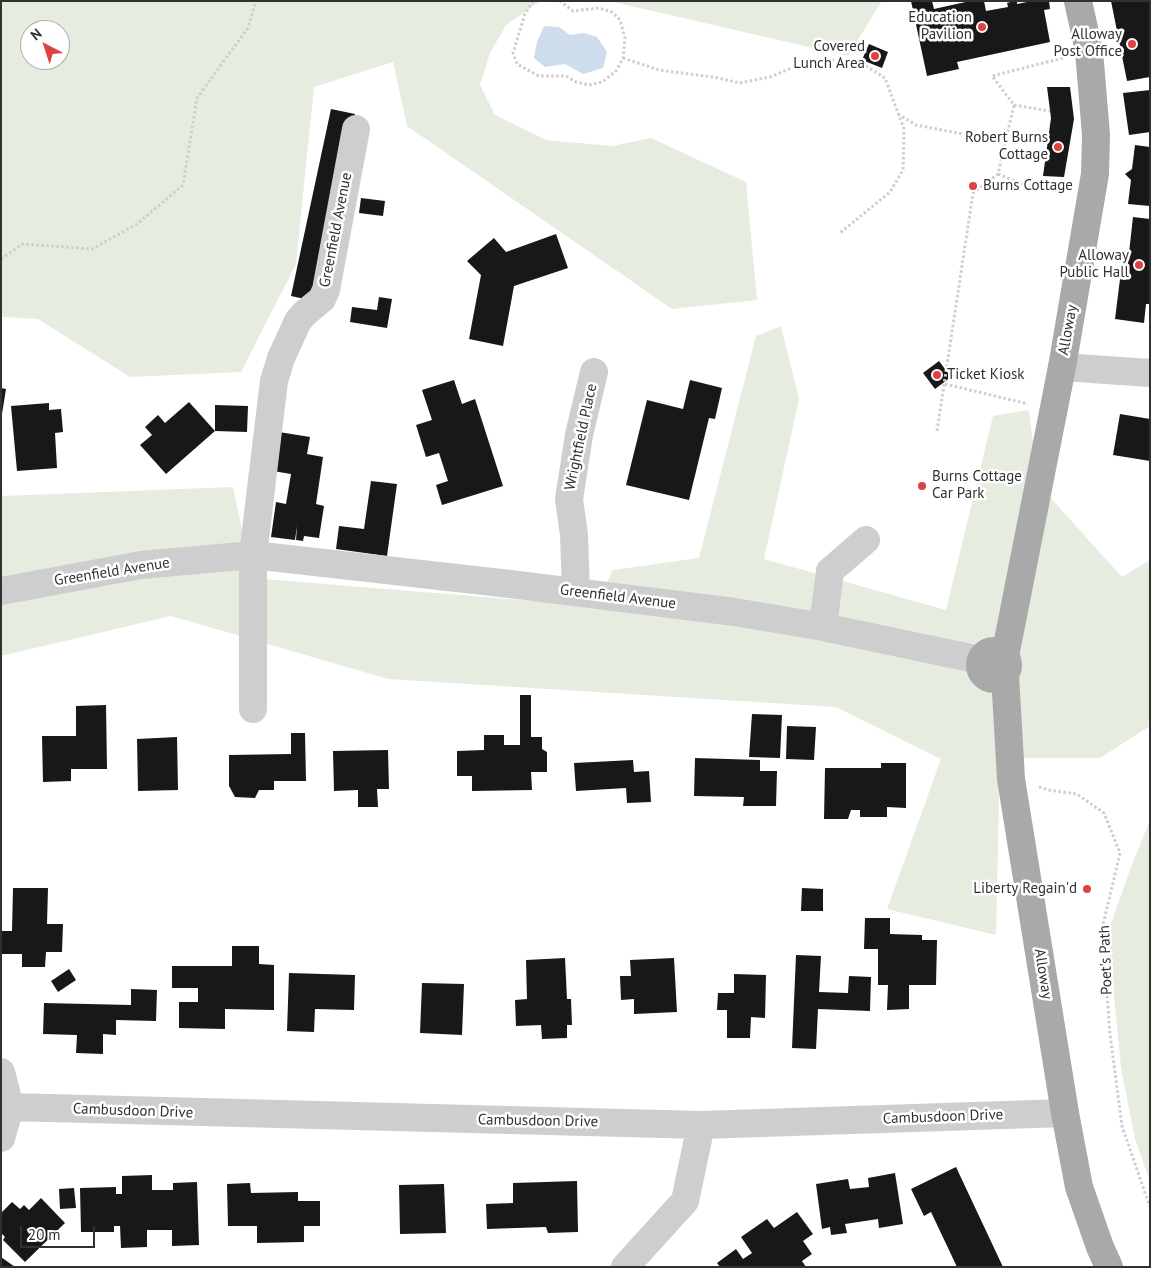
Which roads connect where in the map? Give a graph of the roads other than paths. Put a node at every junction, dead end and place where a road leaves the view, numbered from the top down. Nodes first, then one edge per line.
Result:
1 (1078, 1) edge
2 (356, 129) dead end
3 (1062, 367) junction
4 (594, 372) dead end
5 (1150, 373) edge
6 (866, 540) dead end
7 (252, 555) junction
8 (1, 591) edge
9 (576, 592) junction
10 (823, 627) junction
11 (997, 663) junction
12 (253, 709) dead end
13 (1, 1072) edge
14 (10, 1107) junction
15 (1065, 1113) junction
16 (701, 1125) junction
17 (1, 1138) edge
18 (625, 1267) edge
19 (1109, 1267) edge

1 - 3 main road, Alloway
2 - 7 street, Greenfield Avenue
3 - 5 street
3 - 11 main road, Alloway
4 - 9 street, Wrightfield Place
6 - 10 street
7 - 8 street, Greenfield Avenue
7 - 9 street, Greenfield Avenue
7 - 12 street
9 - 10 street, Greenfield Avenue
10 - 11 street, Greenfield Avenue
11 - 15 main road, Alloway
13 - 14 street
14 - 16 street, Cambusdoon Drive
14 - 17 street
15 - 16 street, Cambusdoon Drive
15 - 19 main road, Alloway
16 - 18 street

